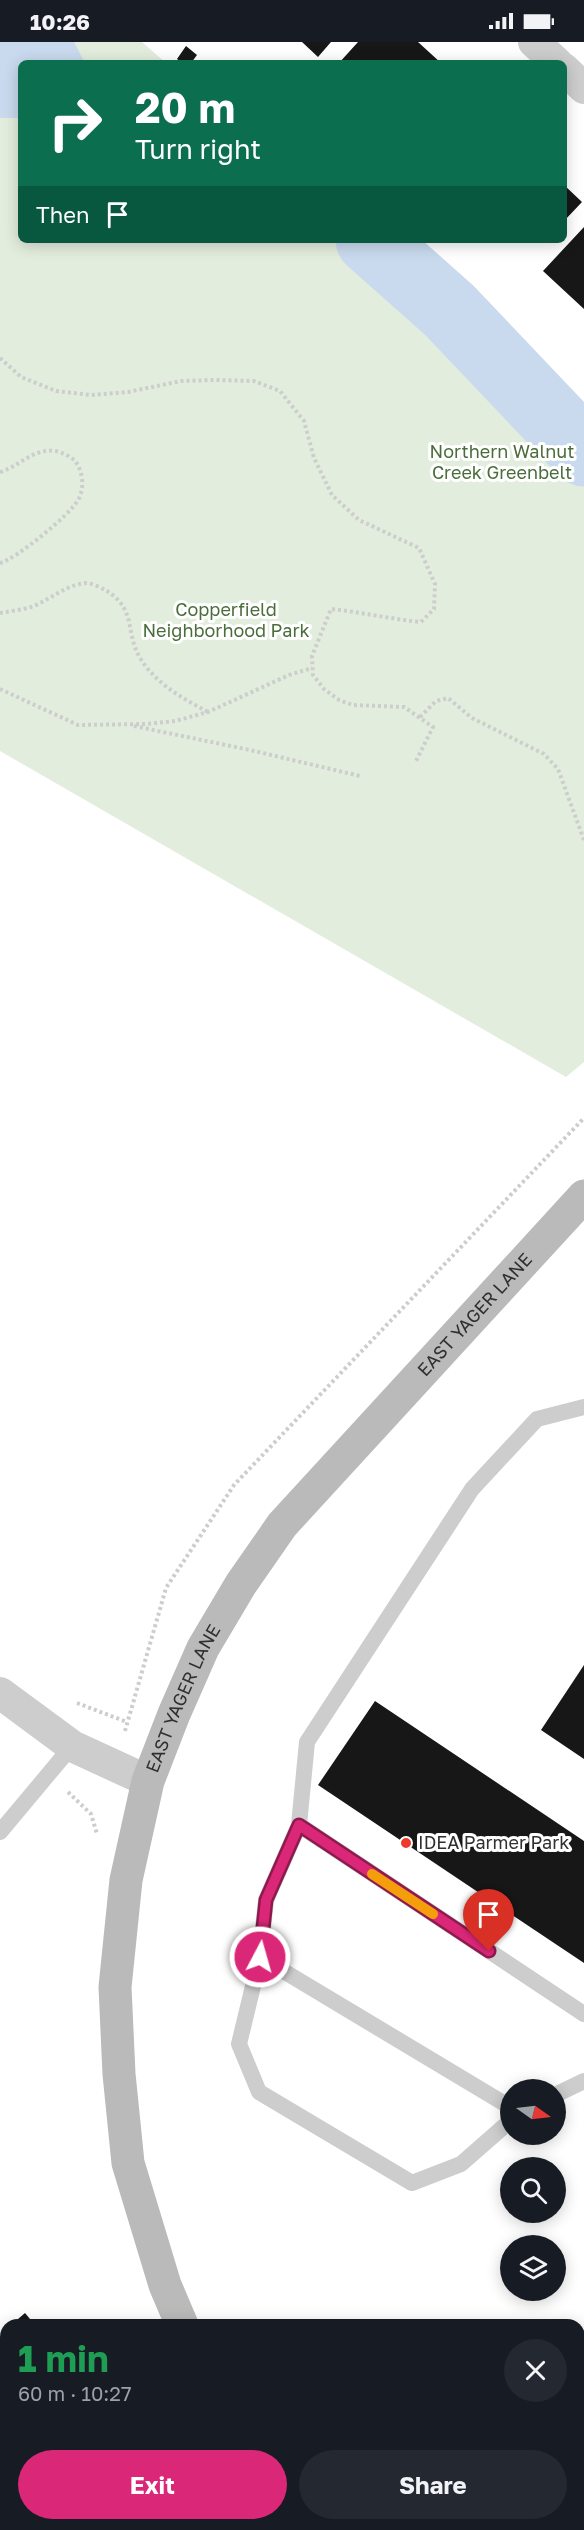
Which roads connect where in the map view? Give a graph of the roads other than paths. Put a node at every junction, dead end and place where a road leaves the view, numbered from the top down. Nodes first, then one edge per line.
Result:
1 (534, 42) edge
2 (554, 60) edge
3 (567, 72) edge
4 (584, 88) edge
5 (584, 1196) edge
6 (584, 1407) edge
7 (0, 1694) edge
8 (72, 1746) junction
9 (148, 1781) junction
10 (299, 1825) junction
11 (0, 1832) edge
12 (260, 1957) junction
13 (584, 2014) edge
14 (584, 2081) edge
15 (566, 2090) edge
16 (500, 2101) edge
17 (500, 2130) edge
18 (179, 2319) edge

1 - 2 street
3 - 4 street
5 - 9 street, EAST YAGER LANE
6 - 10 lane
7 - 8 street
8 - 9 street
8 - 11 lane
9 - 18 street, EAST YAGER LANE
10 - 12 lane
10 - 13 lane
12 - 16 lane
12 - 17 lane
14 - 15 lane

